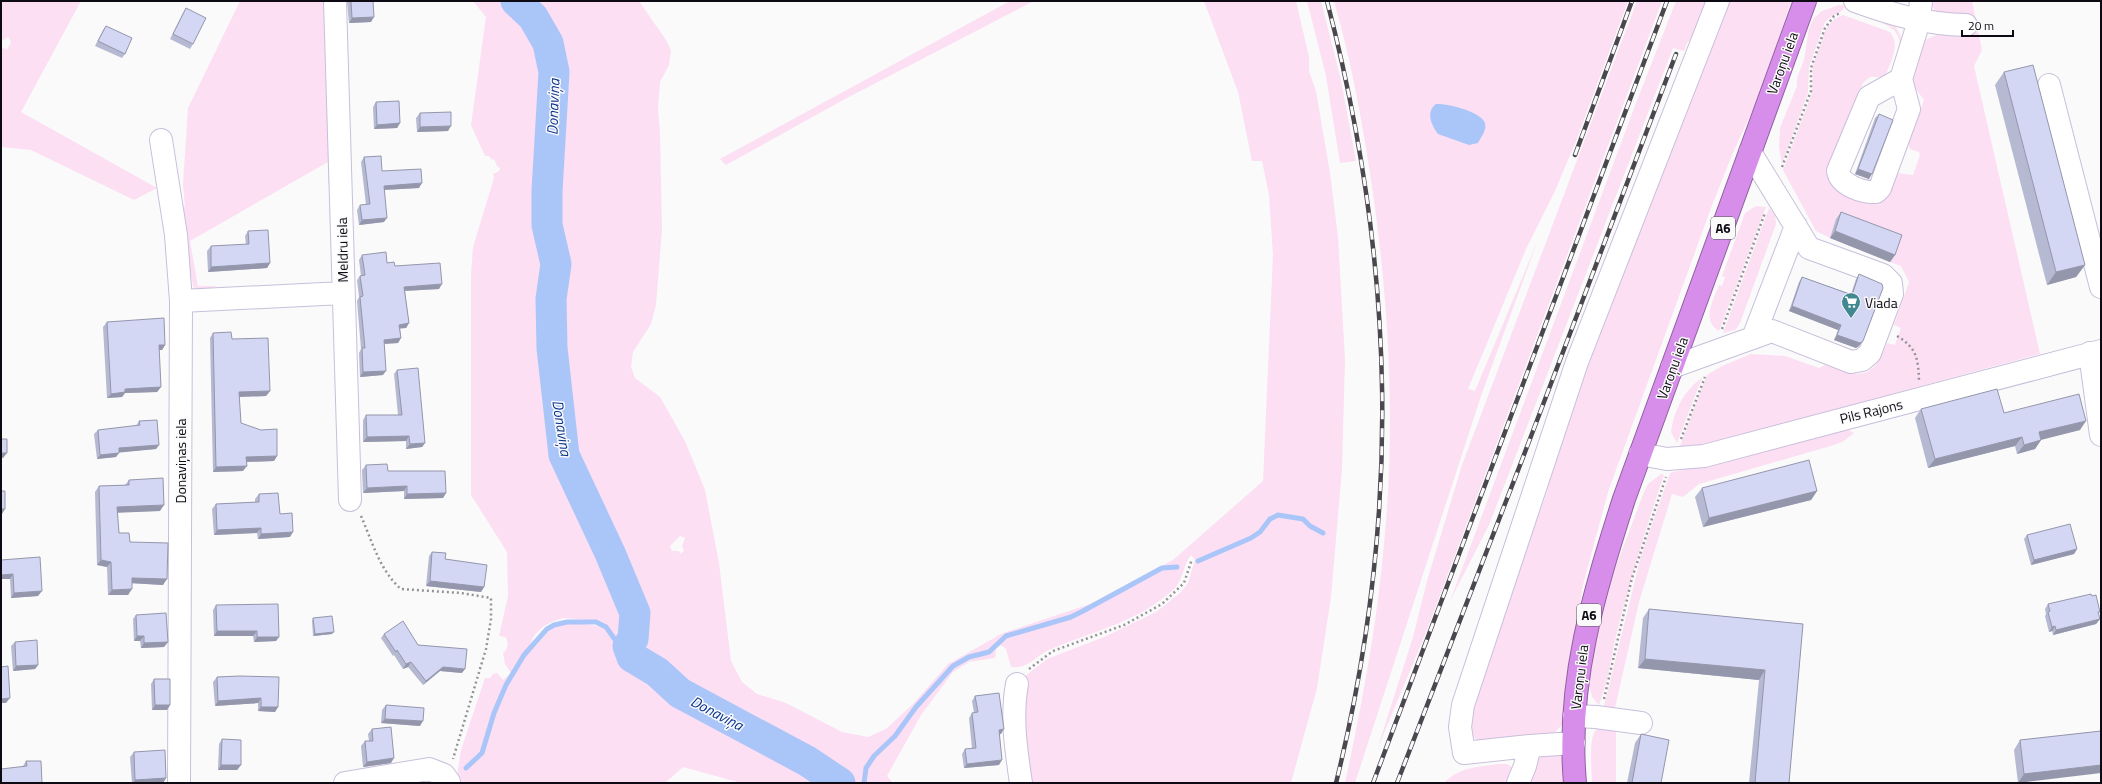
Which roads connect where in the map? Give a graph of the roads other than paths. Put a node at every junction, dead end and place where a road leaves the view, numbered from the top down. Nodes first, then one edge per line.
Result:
1 (335, 1) edge
2 (1718, 1) edge
3 (1805, 1) edge
4 (1850, 7) edge
5 (1920, 11) edge
6 (1966, 25) dead end
7 (1901, 79) junction
8 (2049, 85) dead end
9 (161, 140) dead end
10 (1750, 152) junction
11 (2092, 215) edge
12 (1796, 226) junction
13 (2096, 250) edge
14 (2101, 287) edge
15 (343, 293) junction
16 (181, 301) junction
17 (1753, 338) junction
18 (2096, 352) edge
19 (1672, 367) junction
20 (2101, 434) edge
21 (1640, 454) junction
22 (350, 500) road end
23 (1017, 684) road end
24 (1574, 716) junction
25 (1641, 723) dead end
26 (1574, 744) junction
27 (1530, 746) junction
28 (453, 760) road end
29 (449, 782) edge
30 (179, 783) edge
31 (345, 783) edge
32 (1021, 783) edge
33 (1518, 783) edge
34 (1575, 783) edge

1 - 15 street, Meldru iela
2 - 27 street
3 - 10 highway, Varoņu iela / A6
4 - 5 street
5 - 6 street
5 - 7 street
7 - 7 street
8 - 11 street
9 - 16 street, Donaviņas iela
10 - 12 street
10 - 19 highway, Varoņu iela / A6
11 - 13 street
12 - 17 street
12 - 17 street
13 - 14 street
15 - 16 street
15 - 22 street, Meldru iela
16 - 30 street, Donaviņas iela
17 - 19 street
18 - 20 street
18 - 21 street, Pils Rajons
19 - 21 highway, Varoņu iela / A6
21 - 24 highway, Varoņu iela / A6
23 - 32 street
24 - 25 street
24 - 26 highway, Varoņu iela / A6
26 - 27 street
26 - 34 highway, Varoņu iela / A6
27 - 33 street
28 - 29 street
29 - 31 street

